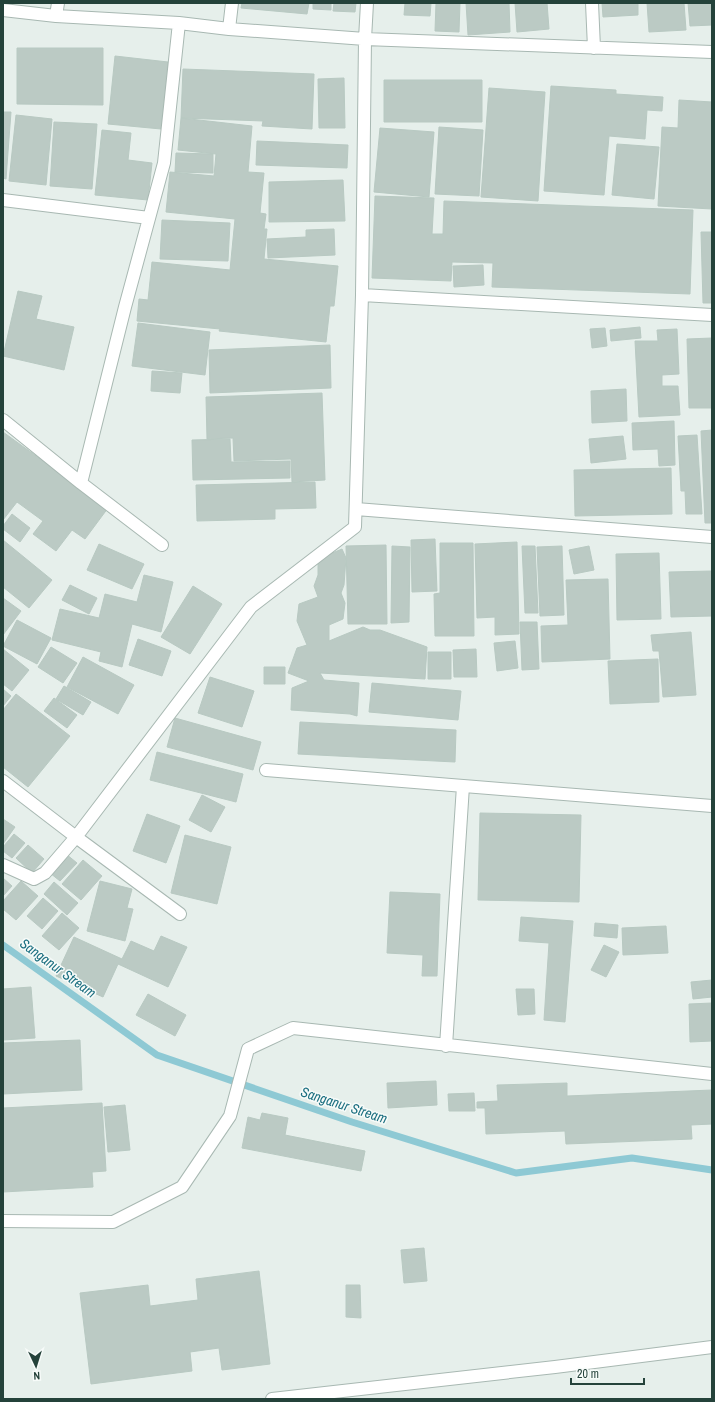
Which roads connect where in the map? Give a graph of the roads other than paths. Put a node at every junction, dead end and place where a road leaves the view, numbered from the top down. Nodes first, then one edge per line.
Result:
1 (58, 3) edge
2 (232, 3) edge
3 (367, 3) edge
4 (592, 3) edge
5 (3, 10) edge
6 (56, 16) junction
7 (179, 23) junction
8 (229, 29) junction
9 (365, 39) junction
10 (594, 48) junction
11 (712, 52) edge
12 (3, 200) edge
13 (149, 218) junction
14 (362, 295) junction
15 (712, 315) edge
16 (3, 420) edge
17 (81, 483) junction
18 (356, 509) junction
19 (712, 537) edge
20 (162, 545) dead end
21 (266, 770) dead end
22 (3, 781) edge
23 (463, 786) junction
24 (712, 806) edge
25 (76, 837) junction
26 (3, 865) edge
27 (180, 914) dead end
28 (446, 1046) junction
29 (712, 1074) edge
30 (3, 1221) edge
31 (712, 1347) edge
32 (272, 1399) edge

1 - 6 street
2 - 8 street
3 - 9 street
4 - 10 street
5 - 6 street
6 - 7 street
7 - 8 street
7 - 13 street
8 - 9 street
9 - 10 street
9 - 14 street
10 - 11 street
12 - 13 street
13 - 17 street
14 - 15 street
14 - 18 street
16 - 17 street
17 - 20 street
18 - 19 street
18 - 25 street
21 - 23 street
22 - 25 street
23 - 24 street
23 - 28 street
25 - 26 street
25 - 27 street
28 - 29 street
28 - 30 street
31 - 32 street

